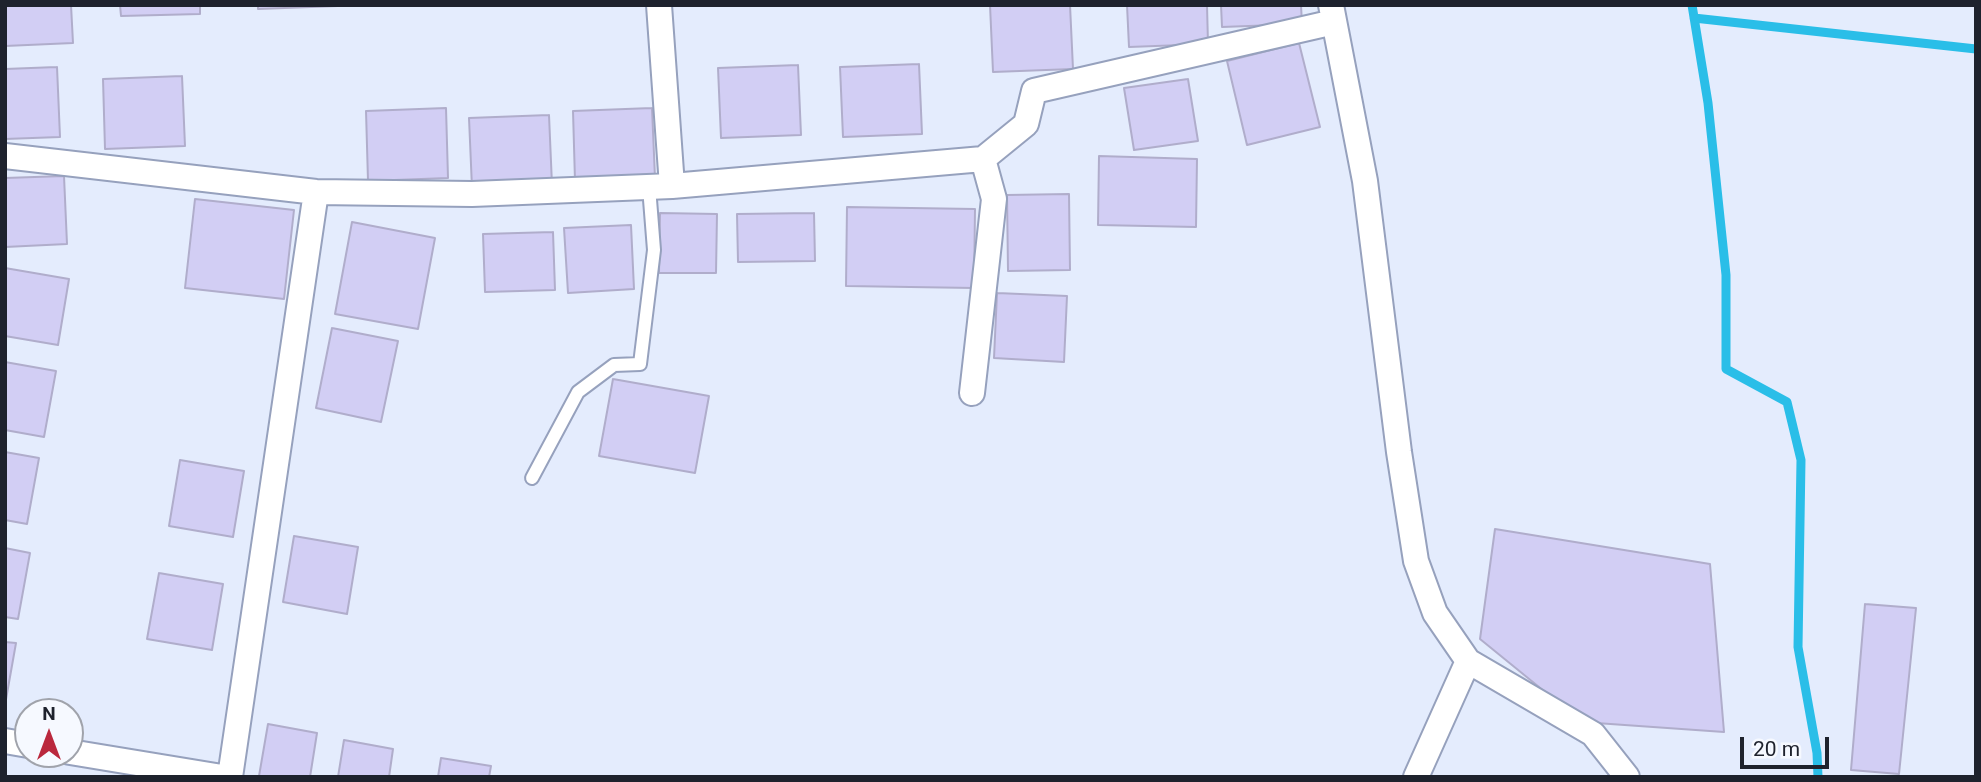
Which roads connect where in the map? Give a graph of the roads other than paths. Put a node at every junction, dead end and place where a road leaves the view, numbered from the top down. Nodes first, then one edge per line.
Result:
1 (659, 5) edge
2 (1332, 14) edge
3 (5, 156) edge
4 (983, 159) junction
5 (660, 187) junction
6 (316, 192) junction
7 (972, 393) dead end
8 (531, 478) dead end
9 (1468, 661) junction
10 (84, 754) edge
11 (222, 777) edge
12 (230, 777) edge
13 (1416, 777) edge
14 (1627, 777) edge

1 - 5 street
2 - 4 street
2 - 9 street
3 - 6 street
4 - 5 street
4 - 7 street
5 - 6 street
5 - 8 lane
6 - 12 street
9 - 13 street
9 - 14 street
10 - 11 street

